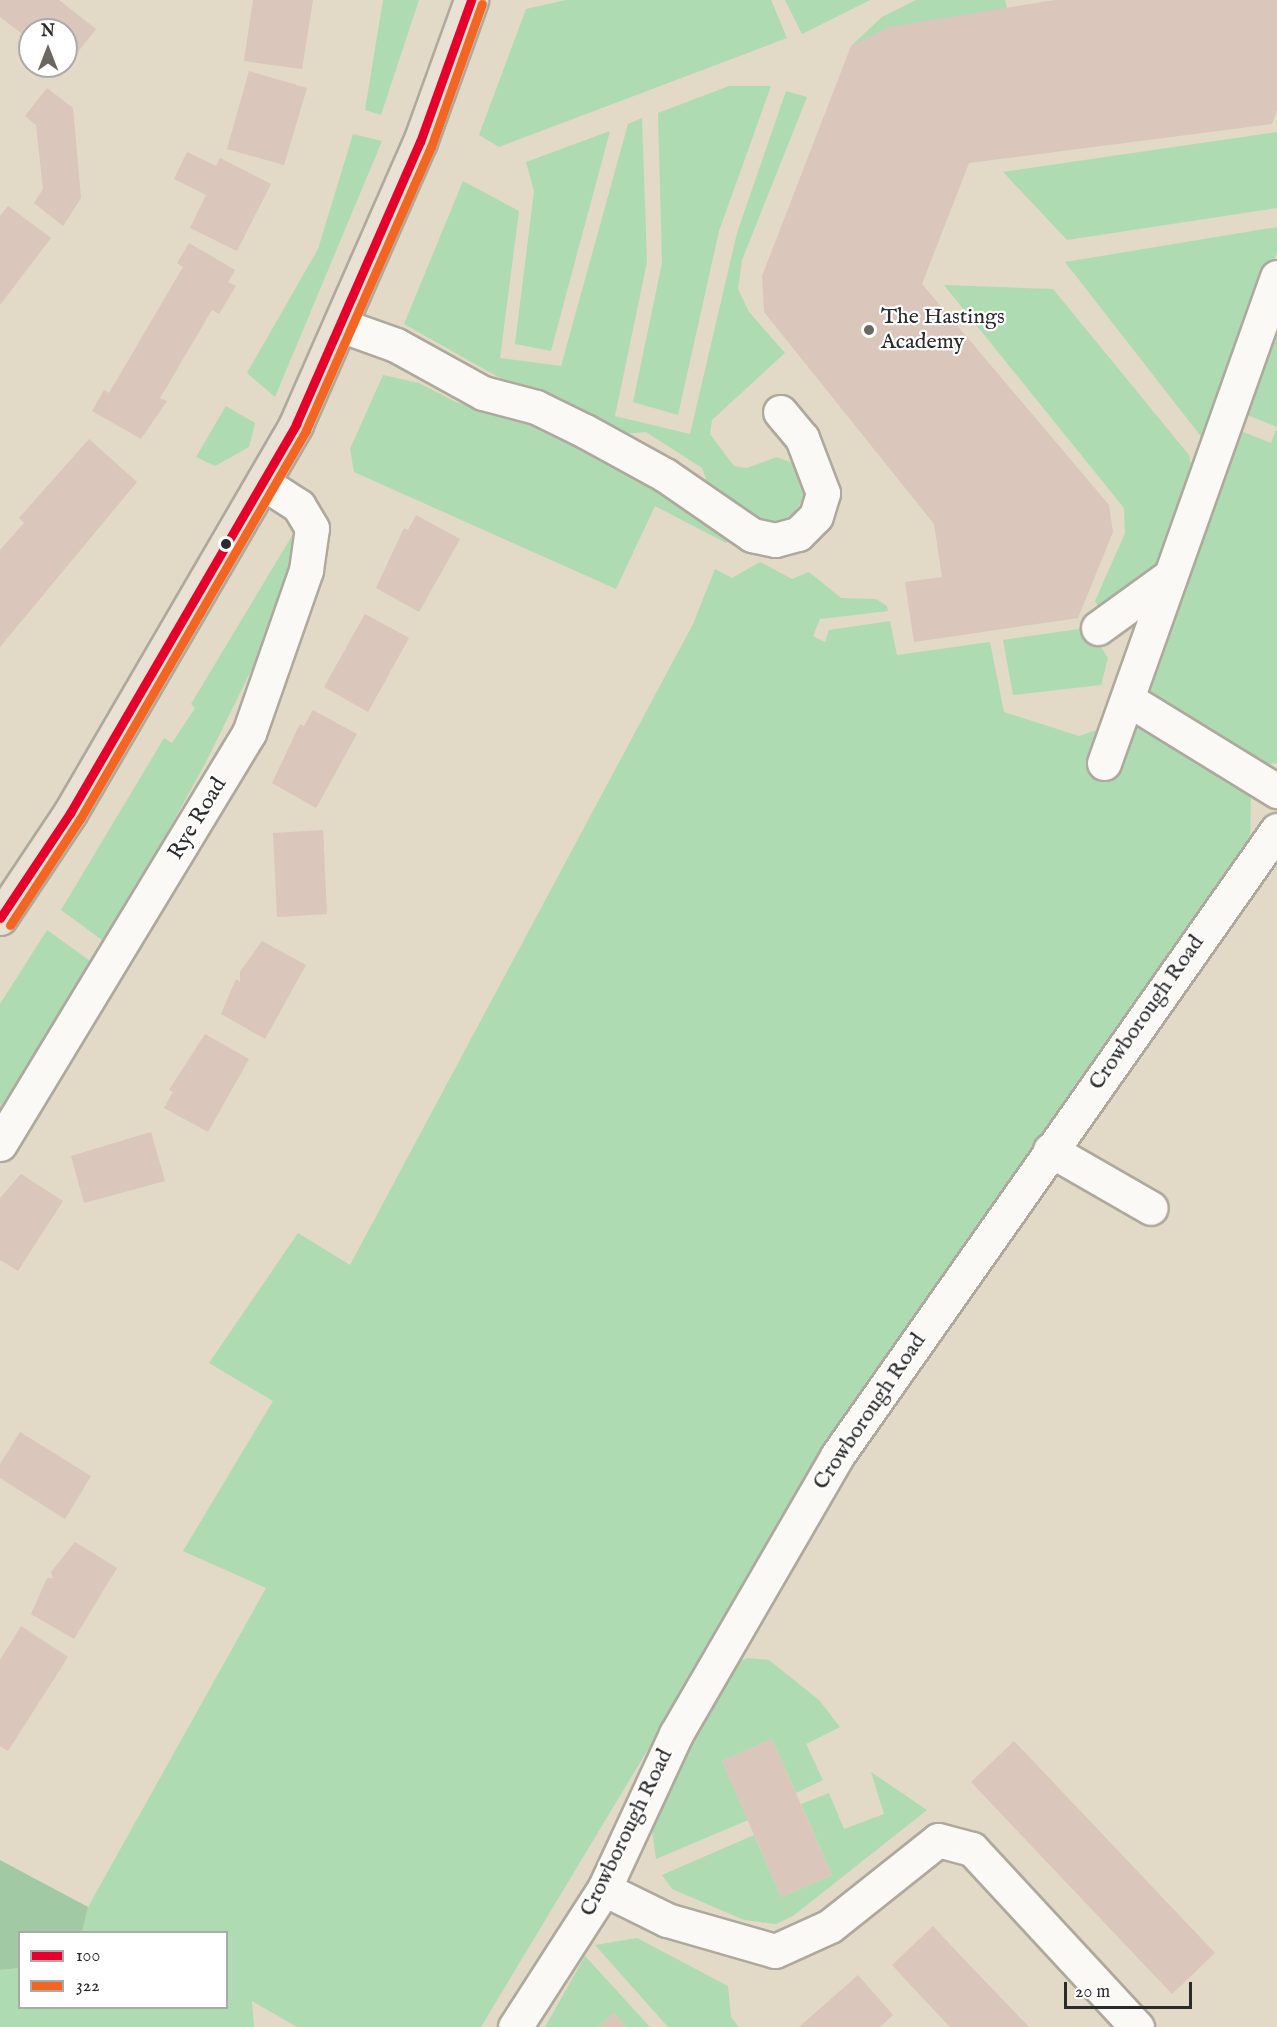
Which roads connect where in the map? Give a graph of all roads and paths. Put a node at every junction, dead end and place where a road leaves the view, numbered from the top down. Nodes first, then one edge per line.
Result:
1 (471, 0) edge
2 (1277, 278) edge
3 (343, 326) junction
4 (780, 412) dead end
5 (265, 484) junction
6 (1167, 578) junction
7 (1098, 628) dead end
8 (1129, 700) junction
9 (1104, 763) dead end
10 (1277, 791) edge
11 (1277, 830) edge
12 (0, 918) edge
13 (0, 1144) edge
14 (1050, 1150) junction
15 (1151, 1208) dead end
16 (604, 1889) junction
17 (515, 2027) edge
18 (1137, 2027) edge

1 - 3 highway
2 - 6 street
3 - 4 street
3 - 5 highway
5 - 12 highway
5 - 13 street, Rye Road
6 - 7 street
6 - 8 street
8 - 9 street
8 - 10 street
11 - 14 street, Crowborough Road
14 - 15 street
14 - 16 street, Crowborough Road
16 - 17 street, Crowborough Road
16 - 18 street

